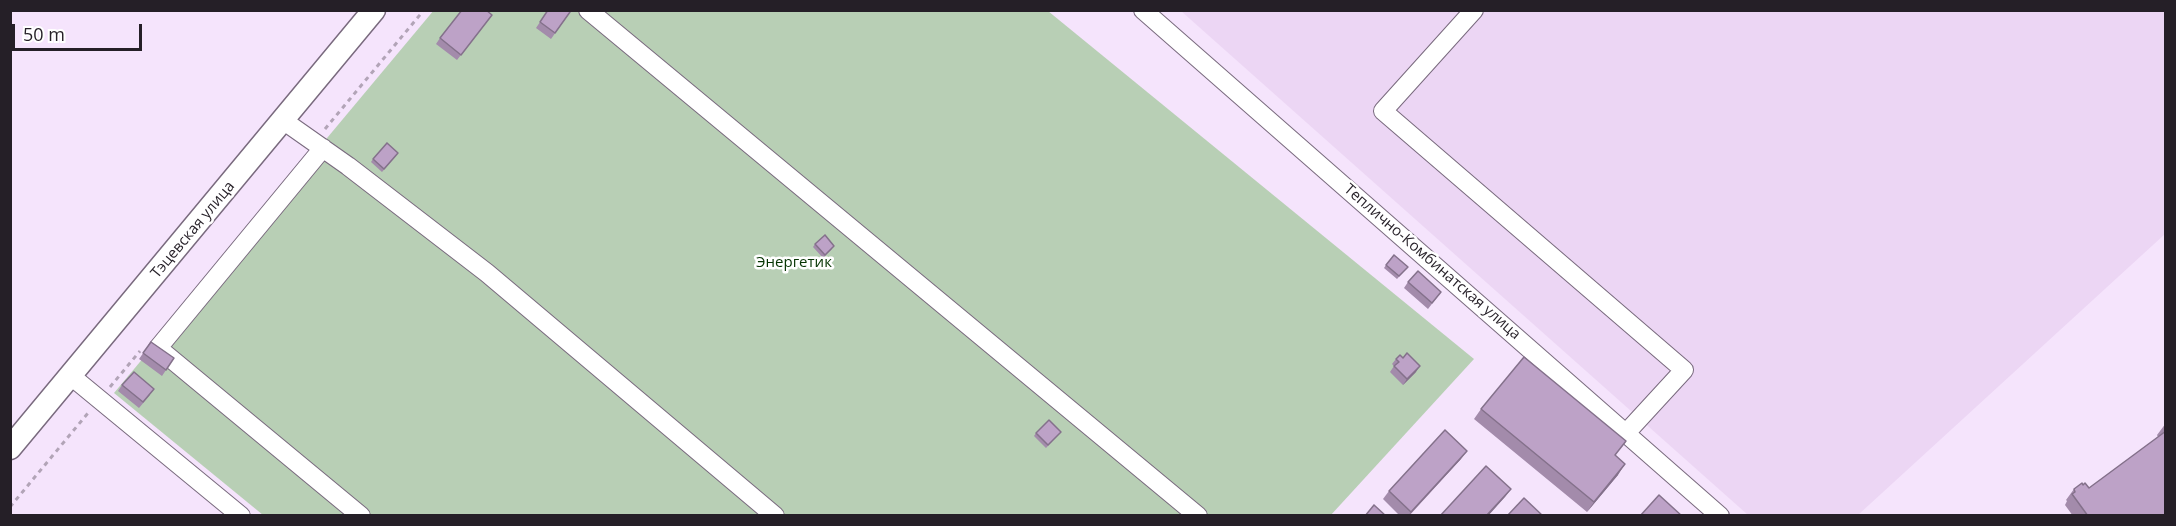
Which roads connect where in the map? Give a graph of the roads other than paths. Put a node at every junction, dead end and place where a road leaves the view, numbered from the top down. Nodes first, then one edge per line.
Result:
1 (374, 10) edge
2 (588, 10) edge
3 (1143, 10) edge
4 (1474, 10) edge
5 (284, 121) junction
6 (323, 148) junction
7 (71, 376) junction
8 (1627, 432) junction
9 (10, 448) edge
10 (241, 516) edge
11 (361, 516) edge
12 (775, 516) edge
13 (1198, 516) edge
14 (1720, 516) edge

1 - 5 main road, Тэцевская улица
2 - 13 street
3 - 8 street, Теплично-Комбинатская улица
4 - 8 street
5 - 6 street
5 - 7 main road, Тэцевская улица
6 - 11 street
6 - 12 street
7 - 9 main road, Тэцевская улица
7 - 10 street
8 - 14 street, Теплично-Комбинатская улица

